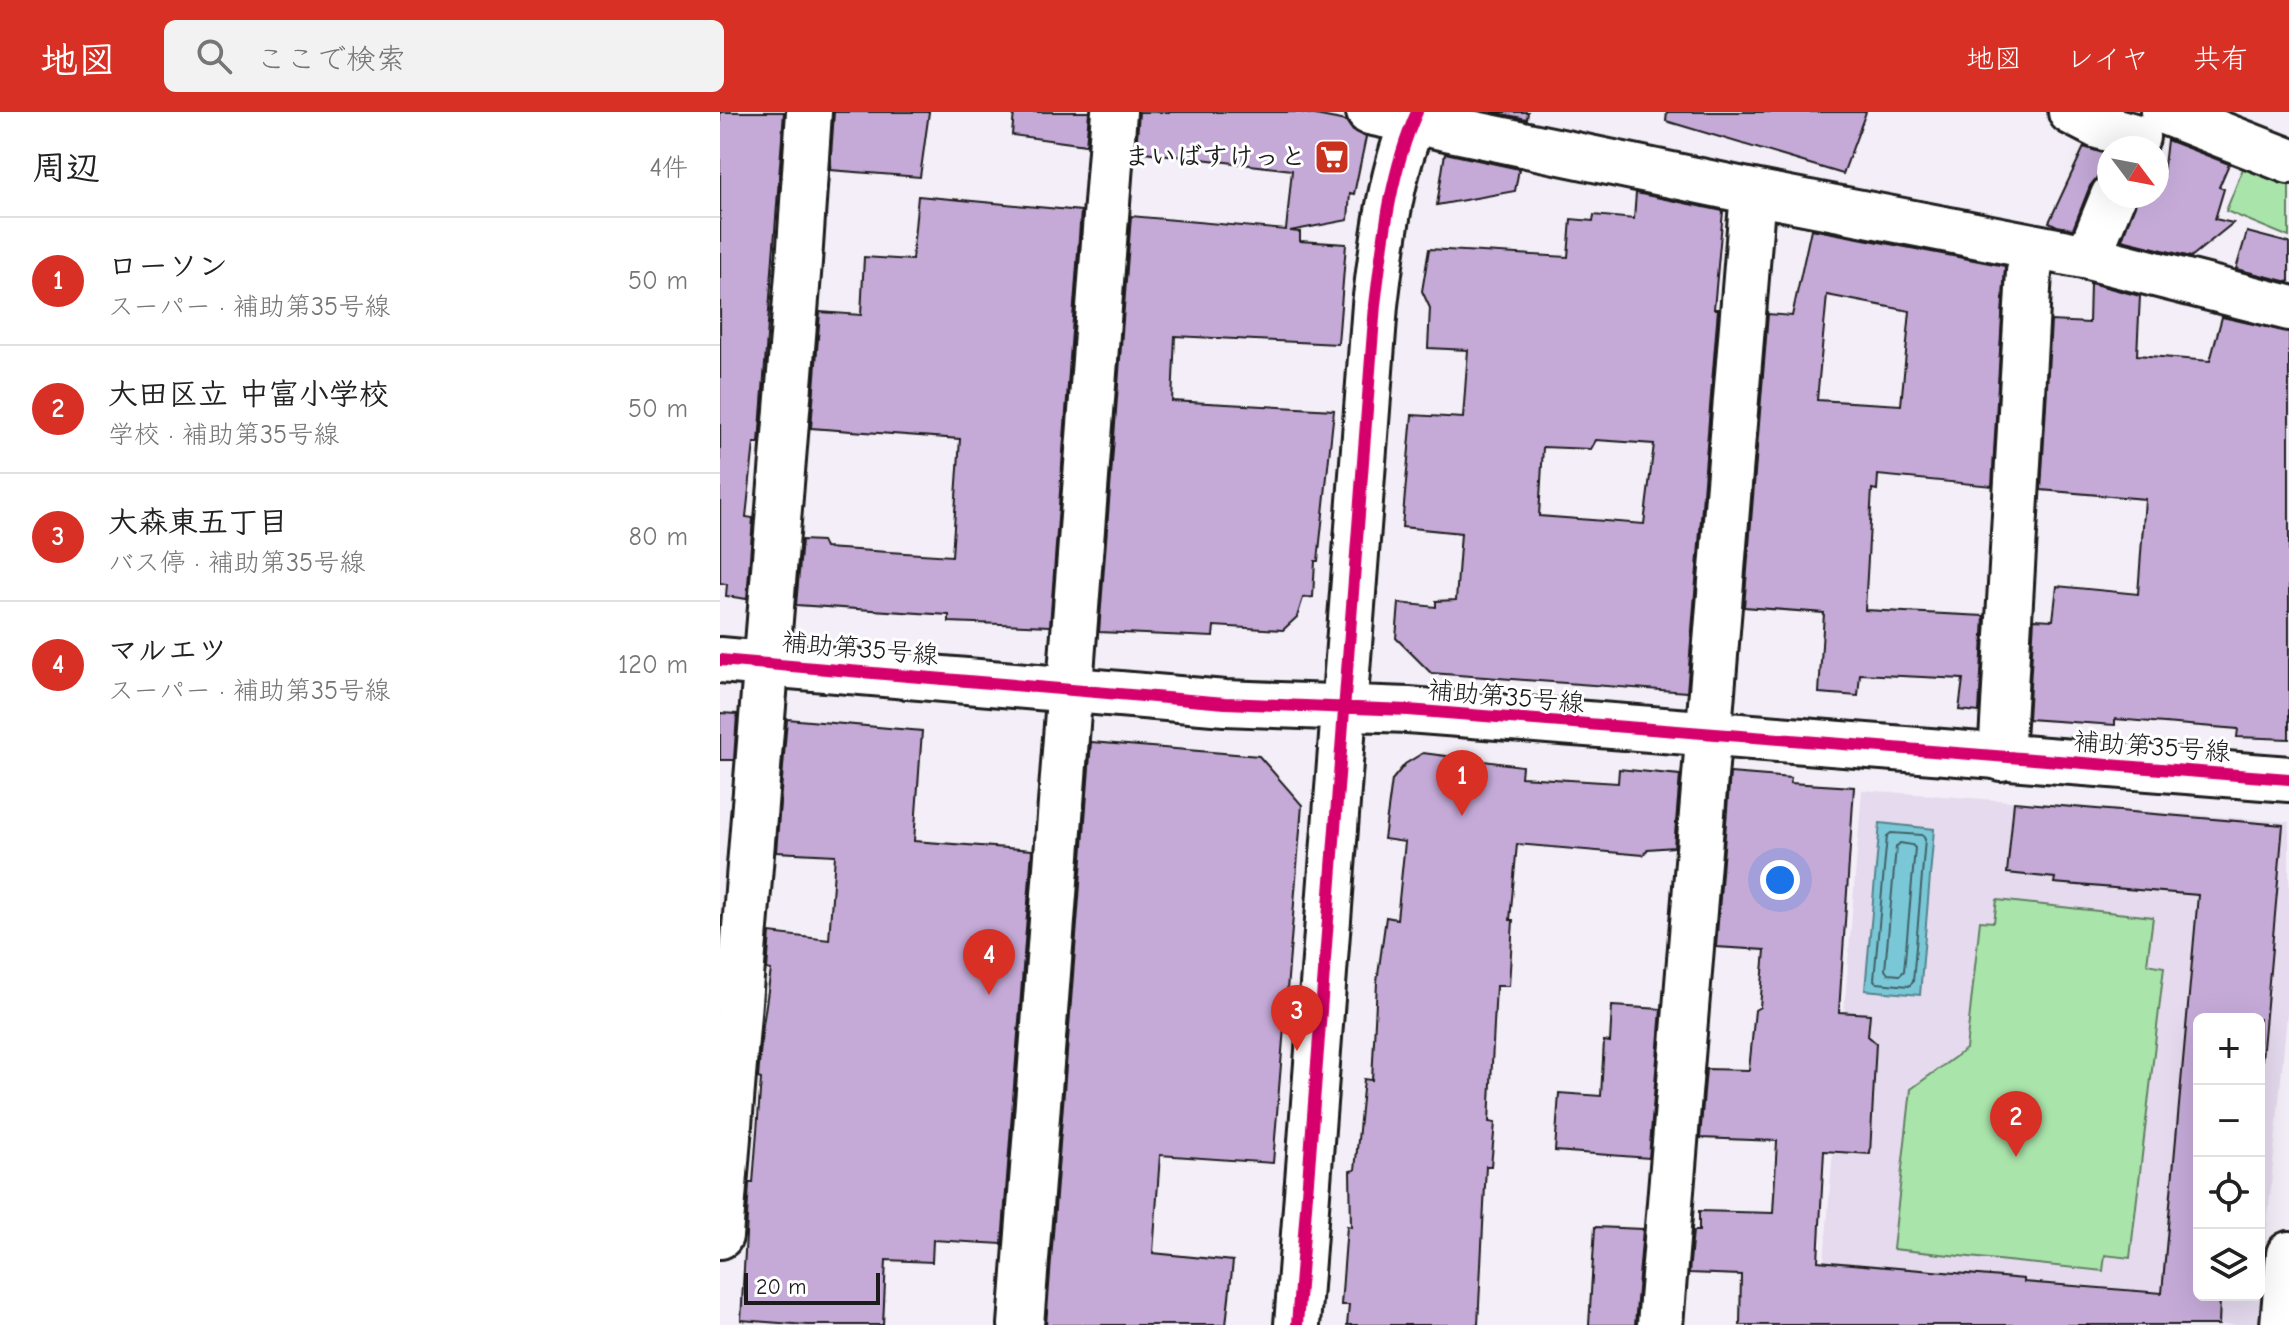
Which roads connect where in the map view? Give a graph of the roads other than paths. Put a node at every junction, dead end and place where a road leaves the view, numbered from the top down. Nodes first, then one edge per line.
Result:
1 (809, 112) edge
2 (1114, 112) edge
3 (1369, 112) edge
4 (2071, 112) edge
5 (1415, 116) edge
6 (2144, 127) edge
7 (2289, 161) edge
8 (1753, 192) junction
9 (2108, 208) edge
10 (2034, 248) junction
11 (2088, 257) junction
12 (2289, 308) edge
13 (720, 660) edge
14 (765, 663) junction
15 (1068, 690) junction
16 (1344, 708) junction
17 (1706, 735) junction
18 (2001, 758) junction
19 (2289, 779) edge
20 (720, 1236) edge
21 (2289, 1254) edge
22 (1021, 1325) edge
23 (1297, 1325) edge
24 (1660, 1325) edge
25 (2283, 1325) edge

1 - 14 street
2 - 15 street
3 - 5 street
4 - 6 street
5 - 8 street
5 - 16 street
6 - 7 street
8 - 10 street
8 - 17 street
9 - 11 street
10 - 11 street
10 - 18 street
11 - 12 street
13 - 14 street, 補助第35号線
14 - 15 street, 補助第35号線
14 - 20 street
15 - 16 street, 補助第35号線
15 - 22 street
16 - 17 street, 補助第35号線
16 - 23 street
17 - 18 street, 補助第35号線
17 - 24 street
18 - 19 street, 補助第35号線
21 - 25 street

